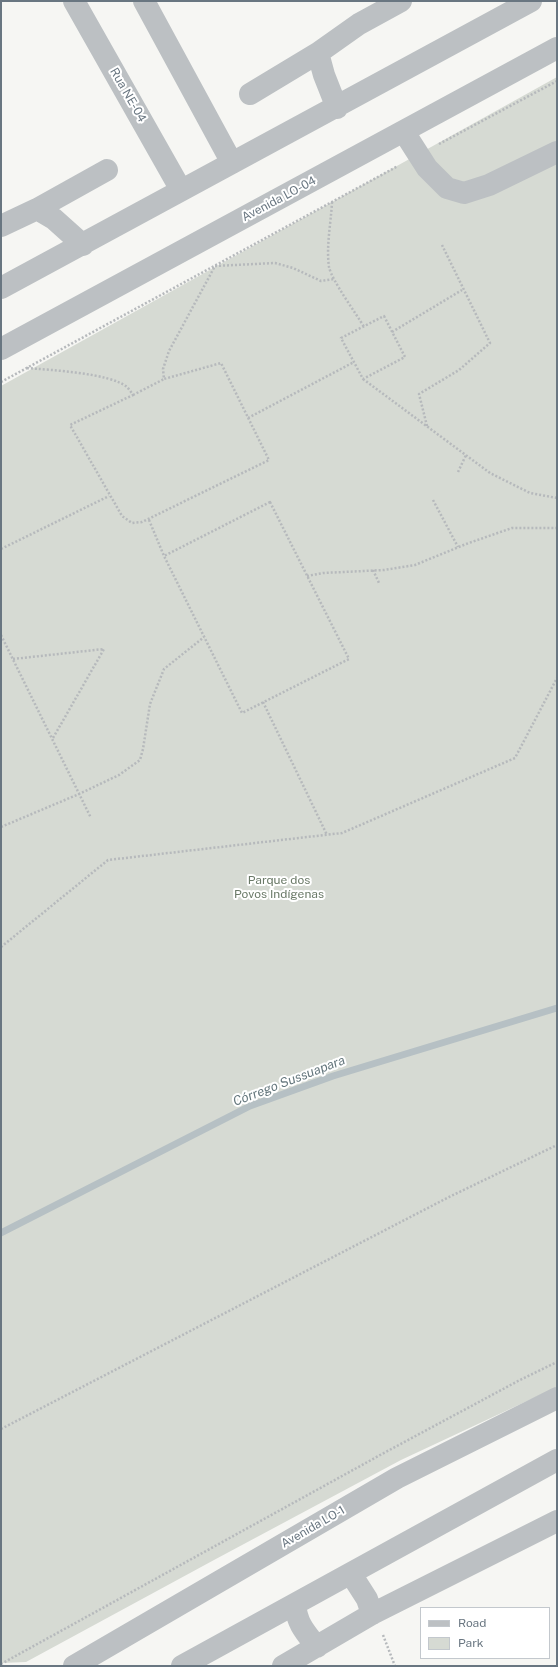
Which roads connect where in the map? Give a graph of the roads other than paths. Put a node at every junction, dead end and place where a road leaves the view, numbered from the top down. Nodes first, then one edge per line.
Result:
1 (74, 1) edge
2 (144, 1) edge
3 (401, 1) edge
4 (531, 1) edge
5 (557, 48) edge
6 (318, 53) junction
7 (250, 94) dead end
8 (336, 108) junction
9 (404, 132) junction
10 (557, 152) edge
11 (232, 163) junction
12 (107, 170) dead end
13 (181, 190) junction
14 (37, 209) junction
15 (1, 226) edge
16 (83, 245) junction
17 (1, 288) edge
18 (1, 349) edge
19 (557, 1398) edge
20 (557, 1460) edge
21 (557, 1521) edge
22 (351, 1574) junction
23 (295, 1604) junction
24 (372, 1614) junction
25 (317, 1647) junction
26 (74, 1666) edge
27 (182, 1666) edge
28 (283, 1666) edge

1 - 13 street, Rua NE-04
2 - 11 street
3 - 6 street
4 - 8 street
5 - 9 street, Avenida LO-04
6 - 7 street
6 - 8 street
8 - 11 street
9 - 10 street
9 - 18 street, Avenida LO-04
11 - 13 street
12 - 14 street
13 - 16 street
14 - 15 street
14 - 16 street
16 - 17 street
19 - 26 street, Avenida LO-1
20 - 22 street
21 - 24 street
22 - 23 street
22 - 24 street
23 - 25 street
23 - 27 street
24 - 25 street
25 - 28 street

